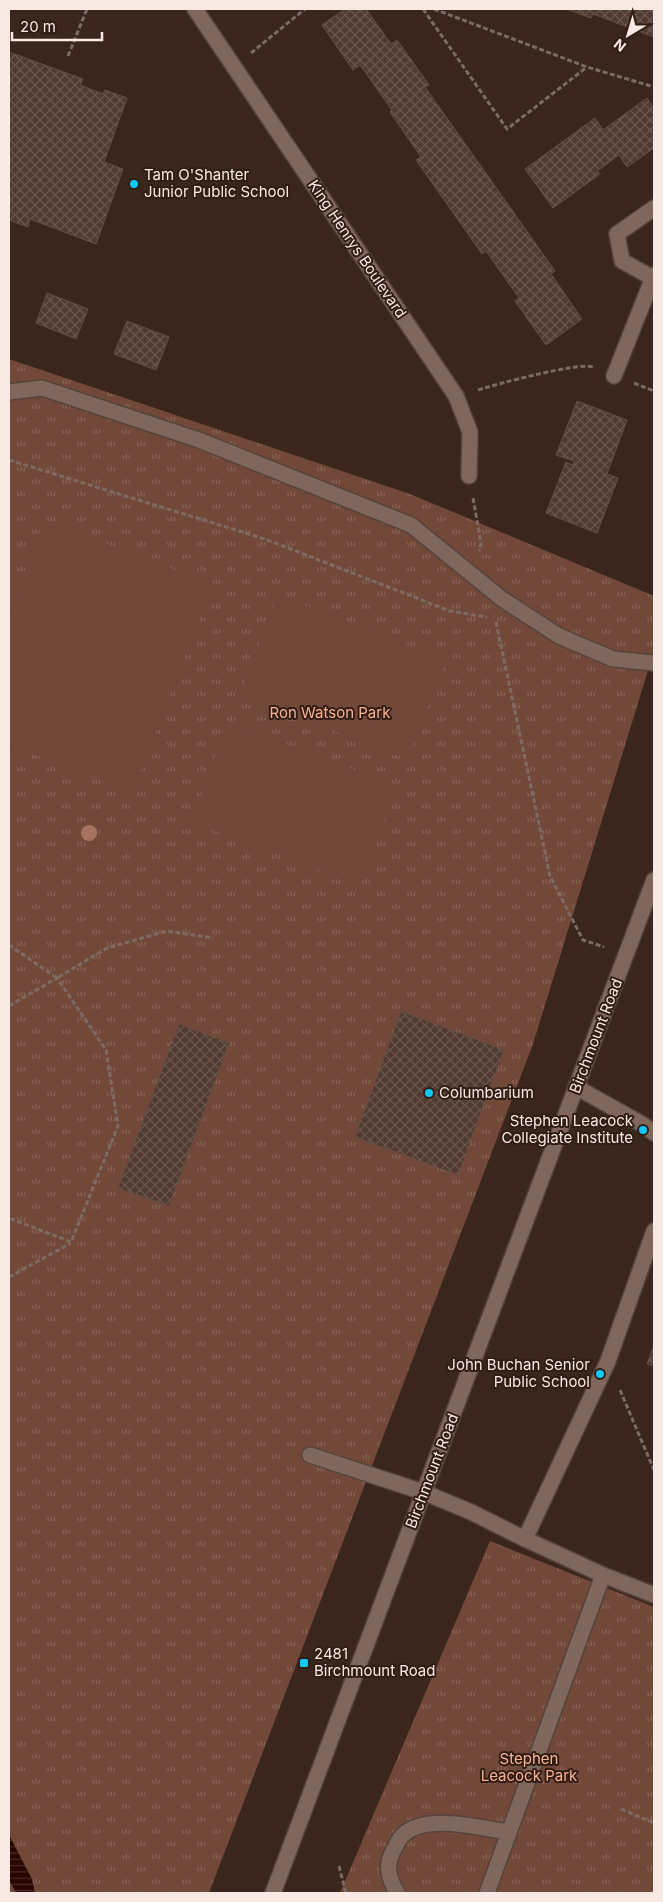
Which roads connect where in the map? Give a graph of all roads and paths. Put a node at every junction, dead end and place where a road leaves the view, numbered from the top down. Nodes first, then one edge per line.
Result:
1 (87, 9) edge
2 (195, 9) edge
3 (305, 9) edge
4 (423, 9) edge
5 (434, 9) edge
6 (68, 56) dead end
7 (234, 67) junction
8 (587, 67) junction
9 (654, 87) edge
10 (654, 208) edge
11 (654, 277) edge
12 (614, 376) junction
13 (654, 391) edge
14 (9, 392) edge
15 (456, 396) junction
16 (9, 460) edge
17 (469, 476) joint
18 (474, 576) junction
19 (654, 663) edge
20 (654, 880) edge
21 (213, 938) dead end
22 (9, 945) edge
23 (626, 955) junction
24 (57, 978) junction
25 (9, 1006) edge
26 (576, 1087) junction
27 (654, 1133) edge
28 (9, 1218) edge
29 (654, 1231) edge
30 (71, 1242) junction
31 (9, 1277) edge
32 (608, 1361) junction
33 (310, 1455) dead end
34 (654, 1470) edge
35 (424, 1492) junction
36 (525, 1539) junction
37 (603, 1574) junction
38 (654, 1595) edge
39 (622, 1810) dead end
40 (654, 1823) edge
41 (508, 1832) junction
42 (339, 1866) dead end
43 (273, 1893) edge
44 (346, 1893) edge
45 (397, 1893) edge
46 (487, 1893) edge

1 - 6 path
2 - 7 main road, King Henrys Boulevard
3 - 7 path
4 - 8 path
5 - 8 path
7 - 15 main road, King Henrys Boulevard
8 - 9 path
10 - 11 main road
11 - 12 main road
12 - 13 path
12 - 15 path
14 - 18 main road
15 - 17 main road, King Henrys Boulevard
16 - 23 path
17 - 18 path
18 - 19 main road
20 - 23 main road, Birchmount Road
21 - 24 path
22 - 24 path
23 - 26 main road, Birchmount Road
24 - 25 path
24 - 30 path
26 - 27 main road
26 - 35 main road, Birchmount Road
28 - 30 path
29 - 32 main road
30 - 31 path
32 - 34 path
32 - 36 main road
33 - 35 main road
35 - 36 main road
35 - 43 main road, Birchmount Road
36 - 37 main road
37 - 38 main road
37 - 41 main road
39 - 40 path
41 - 45 main road
41 - 46 main road
42 - 44 path

